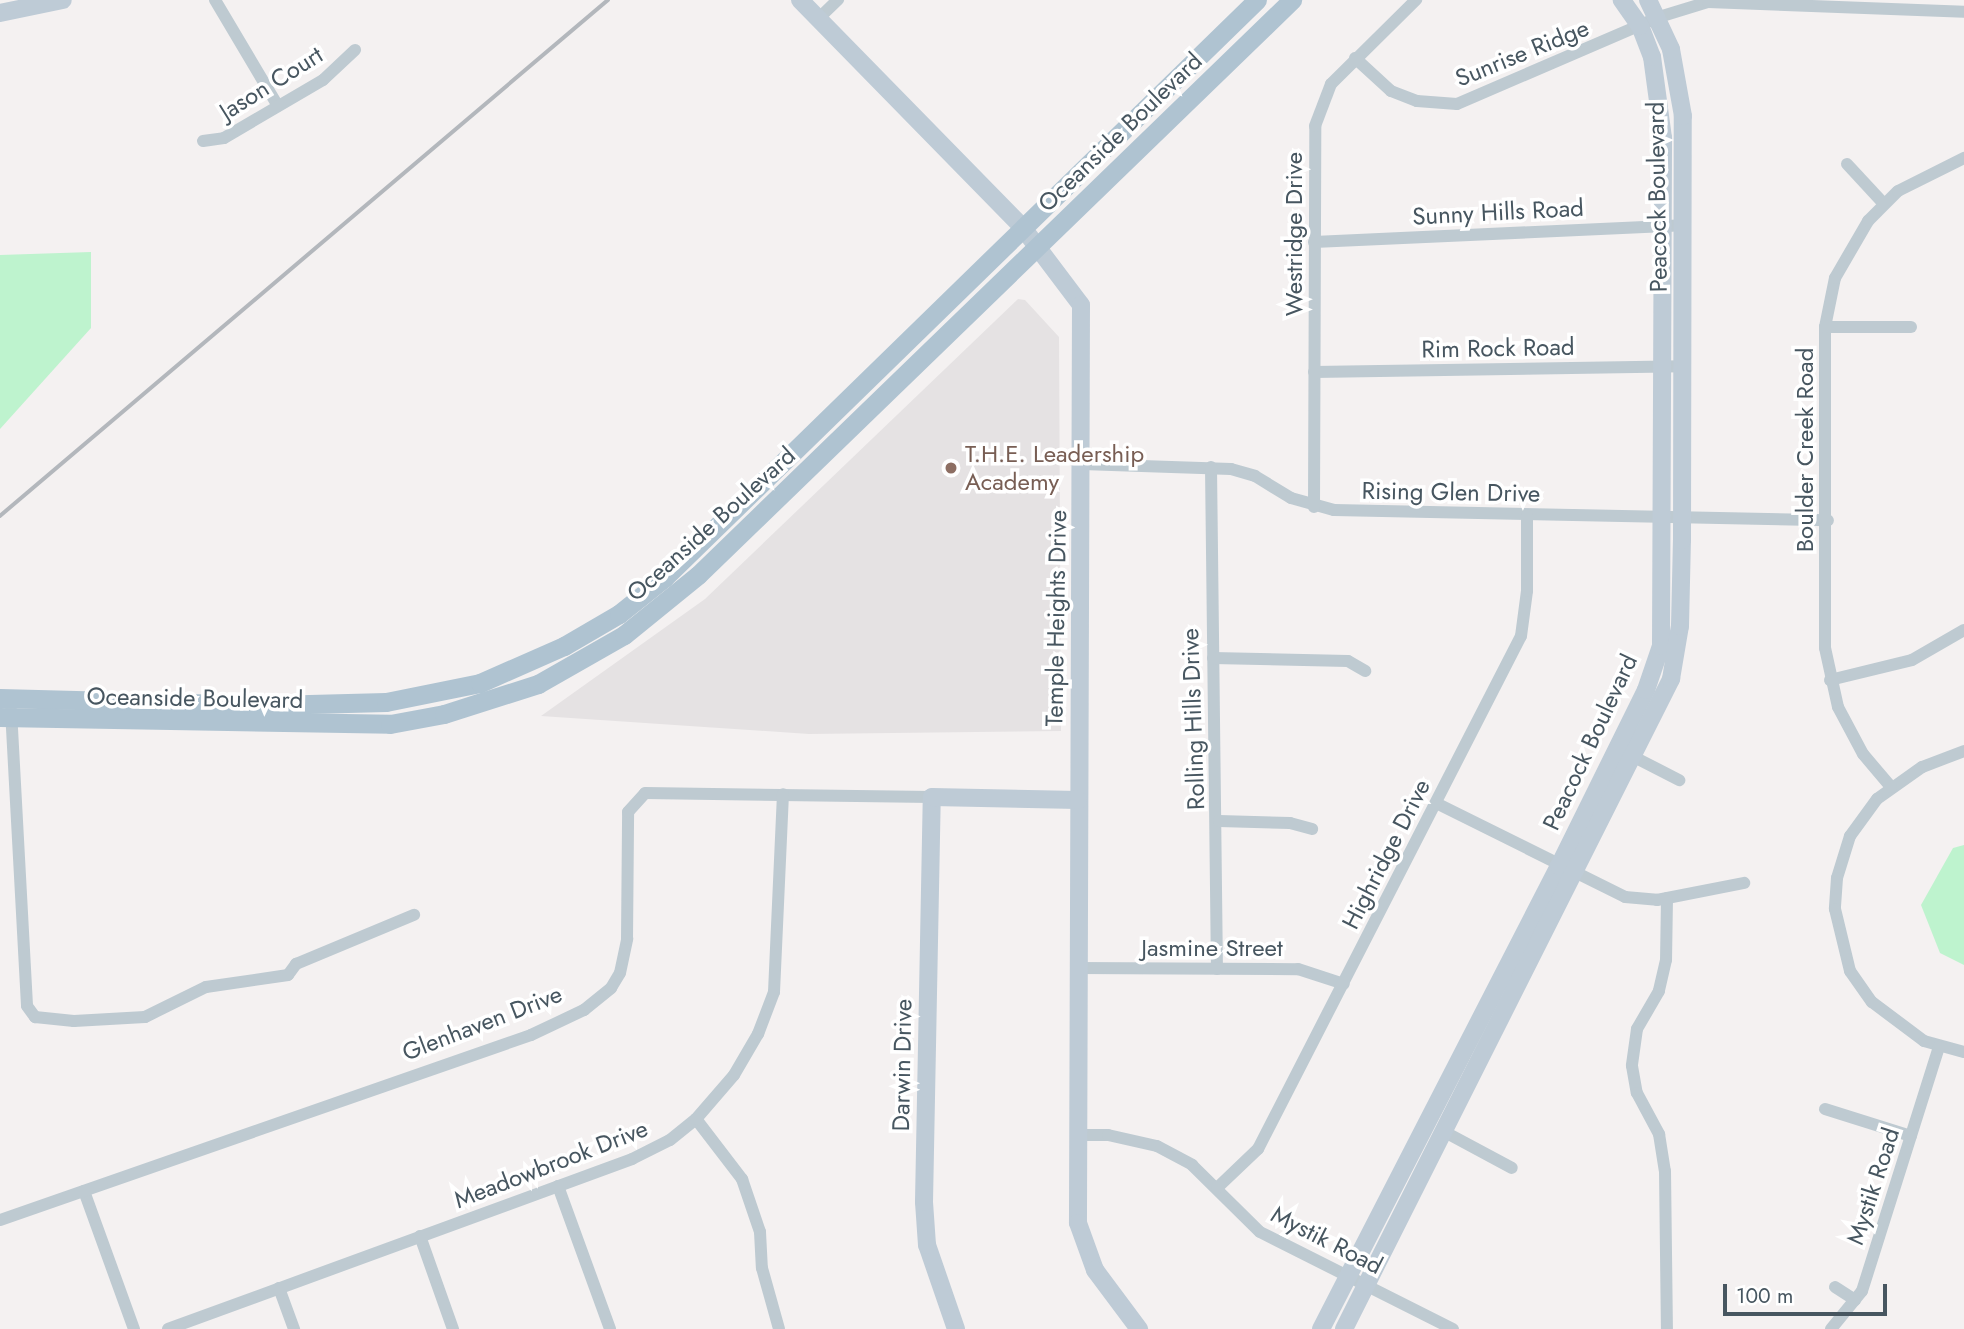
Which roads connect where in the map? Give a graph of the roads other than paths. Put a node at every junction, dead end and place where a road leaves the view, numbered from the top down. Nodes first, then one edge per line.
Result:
1 (63, 0) edge
2 (215, 0) edge
3 (800, 0) edge
4 (838, 0) edge
5 (1258, 0) edge
6 (1292, 0) edge
7 (1416, 0) edge
8 (1622, 0) edge
9 (1648, 0) edge
10 (1755, 1) edge
11 (1878, 5) edge
12 (1964, 12) edge
13 (0, 13) edge
14 (1659, 17) junction
15 (818, 19) junction
16 (1640, 26) junction
17 (355, 50) dead end
18 (1355, 58) junction
19 (278, 106) junction
20 (203, 142) dead end
21 (1964, 158) edge
22 (1847, 164) dead end
23 (1884, 204) junction
24 (1683, 225) junction
25 (1663, 226) junction
26 (1023, 228) junction
27 (1314, 242) junction
28 (1039, 246) junction
29 (1825, 327) junction
30 (1911, 327) dead end
31 (1683, 366) junction
32 (1662, 367) junction
33 (1314, 372) junction
34 (1082, 464) junction
35 (1211, 467) junction
36 (1314, 507) junction
37 (1528, 515) junction
38 (1662, 517) junction
39 (1682, 518) junction
40 (1828, 520) junction
41 (1964, 630) edge
42 (1213, 658) junction
43 (1365, 671) dead end
44 (1830, 680) junction
45 (464, 686) junction
46 (6, 708) edge
47 (384, 724) junction
48 (1964, 751) edge
49 (1634, 757) junction
50 (1679, 780) dead end
51 (1891, 788) junction
52 (783, 794) junction
53 (932, 797) junction
54 (1079, 800) junction
55 (1436, 803) junction
56 (1219, 821) junction
57 (1312, 829) dead end
58 (1567, 870) junction
59 (1744, 883) dead end
60 (1667, 898) junction
61 (414, 915) dead end
62 (1079, 968) junction
63 (1217, 969) junction
64 (1343, 984) junction
65 (1939, 1047) junction
66 (1964, 1052) edge
67 (1825, 1109) dead end
68 (696, 1119) junction
69 (1443, 1131) junction
70 (1079, 1135) junction
71 (1911, 1136) junction
72 (1512, 1168) dead end
73 (558, 1186) junction
74 (1217, 1188) junction
75 (84, 1191) junction
76 (0, 1220) edge
77 (420, 1237) junction
78 (1348, 1274) junction
79 (1368, 1283) junction
80 (1835, 1287) dead end
81 (279, 1288) junction
82 (1855, 1300) junction
83 (134, 1329) edge
84 (168, 1329) edge
85 (294, 1329) edge
86 (453, 1329) edge
87 (610, 1329) edge
88 (779, 1329) edge
89 (956, 1329) edge
90 (1139, 1329) edge
91 (1321, 1329) edge
92 (1344, 1329) edge
93 (1453, 1329) edge
94 (1667, 1329) edge
95 (1831, 1329) edge

1 - 13 street
2 - 19 street
3 - 15 street, Temple Heights Drive
4 - 15 street
5 - 26 main road, Oceanside Boulevard
6 - 28 main road, Oceanside Boulevard
7 - 18 street, Westridge Drive
8 - 16 street, Peacock Boulevard
9 - 14 street, Peacock Boulevard
10 - 11 street, Sunrise Ridge
10 - 14 street, Sunrise Ridge
11 - 12 street, Sunrise Ridge
14 - 16 street, Sunrise Ridge
14 - 24 street, Peacock Boulevard
15 - 26 street, Temple Heights Drive
16 - 18 street, Sunrise Ridge
16 - 25 street, Peacock Boulevard
17 - 19 street, Jason Court
18 - 27 street, Westridge Drive
19 - 20 street, Jason Court
21 - 23 street, Boulder Creek Road
22 - 23 street
23 - 29 street, Boulder Creek Road
24 - 25 street, Sunny Hills Road
24 - 31 street, Peacock Boulevard
25 - 27 street, Sunny Hills Road
25 - 32 street, Peacock Boulevard
26 - 28 street, Temple Heights Drive
26 - 45 main road, Oceanside Boulevard
27 - 33 street, Westridge Drive
28 - 34 street, Temple Heights Drive
28 - 47 main road, Oceanside Boulevard
29 - 30 street
29 - 40 street, Boulder Creek Road
31 - 32 street, Rim Rock Road
31 - 39 street, Peacock Boulevard
32 - 33 street, Rim Rock Road
32 - 38 street, Peacock Boulevard
33 - 36 street, Westridge Drive
34 - 35 street, Rising Glen Drive
34 - 54 street, Temple Heights Drive
35 - 36 street, Rising Glen Drive
35 - 42 street, Rolling Hills Drive
36 - 37 street, Rising Glen Drive
37 - 38 street, Rising Glen Drive
37 - 55 street, Highridge Drive
38 - 39 street, Rising Glen Drive
38 - 58 street, Peacock Boulevard
39 - 40 street, Rising Glen Drive
39 - 49 street, Peacock Boulevard
40 - 44 street, Boulder Creek Road
41 - 44 street
42 - 43 street
42 - 56 street, Rolling Hills Drive
44 - 51 street, Boulder Creek Road
45 - 46 main road, Oceanside Boulevard
45 - 47 main road
46 - 47 main road, Oceanside Boulevard
46 - 61 street
48 - 51 street
49 - 50 street
49 - 58 street, Peacock Boulevard
51 - 65 street
52 - 53 street, Glenhaven Drive
52 - 68 street, Meadowbrook Drive
52 - 75 street, Glenhaven Drive
53 - 54 street, Glenhaven Drive
53 - 89 street, Darwin Drive
54 - 62 street, Temple Heights Drive
55 - 58 street
55 - 64 street, Highridge Drive
56 - 57 street
56 - 63 street, Rolling Hills Drive
58 - 60 street
58 - 69 street, Peacock Boulevard
58 - 78 street, Peacock Boulevard
59 - 60 street
60 - 94 street
62 - 63 street, Jasmine Street
62 - 70 street, Temple Heights Drive
63 - 64 street, Jasmine Street
64 - 74 street, Highridge Drive
65 - 66 street
65 - 71 street, Mystik Road
67 - 71 street
68 - 73 street, Meadowbrook Drive
68 - 88 street
69 - 72 street
69 - 79 street, Peacock Boulevard
70 - 74 street, Mystik Road
70 - 90 street, Temple Heights Drive
71 - 82 street, Mystik Road
73 - 77 street, Meadowbrook Drive
73 - 87 street
74 - 78 street, Mystik Road
75 - 76 street, Glenhaven Drive
75 - 83 street
77 - 81 street, Meadowbrook Drive
77 - 86 street
78 - 79 street, Mystik Road
78 - 91 street, Peacock Boulevard
79 - 92 street, Peacock Boulevard
79 - 93 street, Mystik Road
80 - 82 street
81 - 84 street, Meadowbrook Drive
81 - 85 street
82 - 95 street, Mystik Road

